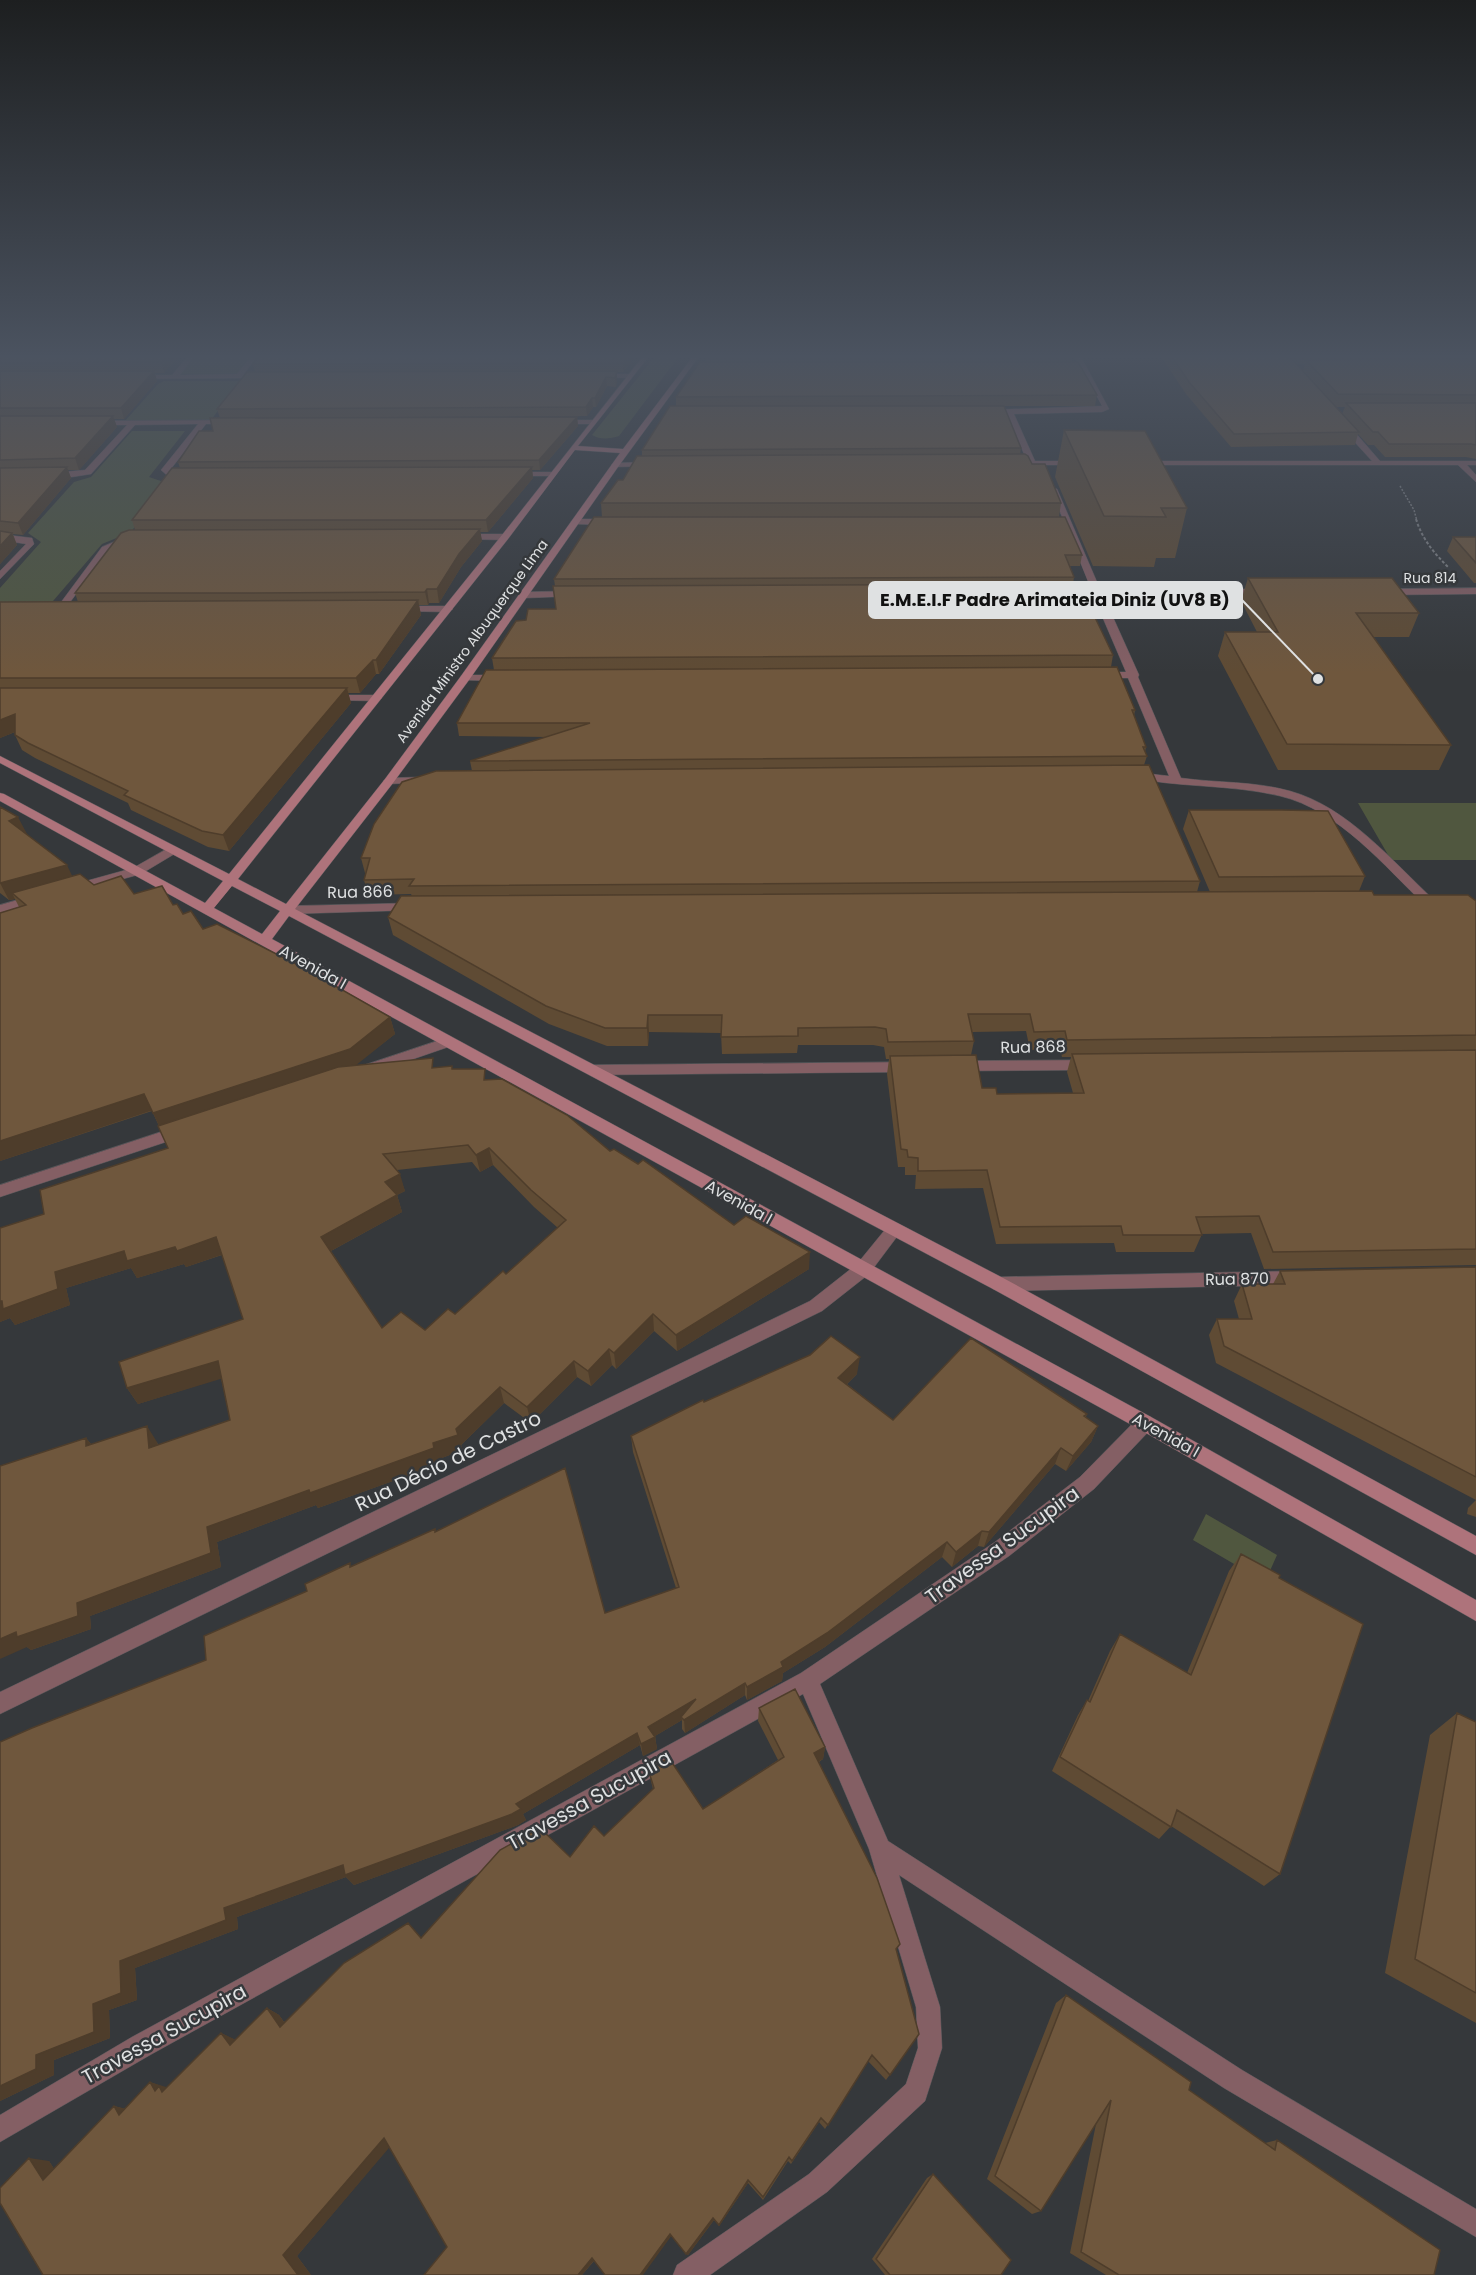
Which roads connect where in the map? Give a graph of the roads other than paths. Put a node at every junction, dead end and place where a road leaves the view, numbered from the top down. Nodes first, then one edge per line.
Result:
1 (98, 461) edge
2 (172, 461) edge
3 (563, 461) edge
4 (618, 461) edge
5 (1376, 461) edge
6 (997, 463) edge
7 (1032, 463) junction
8 (1090, 463) edge
9 (1137, 463) edge
10 (1460, 463) junction
11 (1476, 463) edge
12 (665, 464) edge
13 (1379, 464) junction
14 (615, 465) junction
15 (504, 474) edge
16 (551, 474) junction
17 (41, 475) edge
18 (192, 476) edge
19 (1476, 480) edge
20 (575, 522) junction
21 (617, 522) edge
22 (1054, 522) edge
23 (1066, 522) junction
24 (0, 537) edge
25 (446, 537) edge
26 (505, 537) junction
27 (143, 538) edge
28 (0, 576) edge
29 (1048, 592) edge
30 (1095, 592) junction
31 (1272, 592) edge
32 (1378, 592) edge
33 (1475, 592) edge
34 (584, 594) edge
35 (526, 595) junction
36 (448, 609) junction
37 (47, 610) edge
38 (391, 610) edge
39 (59, 611) junction
40 (71, 611) edge
41 (1086, 675) edge
42 (1134, 675) junction
43 (465, 678) junction
44 (510, 678) edge
45 (318, 698) edge
46 (376, 698) junction
47 (0, 759) edge
48 (1116, 775) edge
49 (389, 780) junction
50 (445, 780) edge
51 (1177, 781) junction
52 (0, 796) edge
53 (172, 850) junction
54 (137, 871) junction
55 (230, 881) junction
56 (1406, 903) edge
57 (427, 907) edge
58 (0, 909) edge
59 (207, 909) junction
60 (288, 910) junction
61 (264, 940) junction
62 (449, 1042) junction
63 (1105, 1064) edge
64 (926, 1066) edge
65 (950, 1066) edge
66 (591, 1070) junction
67 (359, 1072) edge
68 (191, 1128) edge
69 (0, 1191) edge
70 (894, 1230) junction
71 (863, 1269) junction
72 (1309, 1277) edge
73 (999, 1284) junction
74 (1145, 1423) junction
75 (1476, 1546) edge
76 (1476, 1611) edge
77 (808, 1680) junction
78 (0, 1703) edge
79 (880, 1849) junction
80 (0, 2129) edge
81 (1476, 2224) edge
82 (687, 2275) edge

1 - 17 street
2 - 18 street
3 - 16 street
4 - 14 street, Avenida Ministro Albuquerque Lima
5 - 13 street
6 - 7 street
7 - 8 street
7 - 23 street
9 - 13 street
10 - 11 street
10 - 13 street
10 - 19 street
12 - 14 street
14 - 20 street, Avenida Ministro Albuquerque Lima
15 - 16 street
16 - 26 street
20 - 21 street
20 - 35 street, Avenida Ministro Albuquerque Lima
22 - 23 street
23 - 30 street
24 - 28 street
25 - 26 street
26 - 36 street
27 - 39 street
29 - 30 street
30 - 31 street
30 - 42 street
32 - 33 street, Rua 814
34 - 35 street
35 - 43 street, Avenida Ministro Albuquerque Lima
36 - 38 street
36 - 46 street
37 - 39 street
39 - 40 street
41 - 42 street
42 - 51 street
43 - 44 street
43 - 49 street, Avenida Ministro Albuquerque Lima
45 - 46 street
46 - 55 street
47 - 53 street
48 - 51 street
49 - 50 street
49 - 60 street, Avenida Ministro Albuquerque Lima
51 - 56 street
52 - 54 street, Avenida I
53 - 54 street
53 - 55 street
54 - 58 street
54 - 59 street, Avenida I
55 - 59 street
55 - 60 street
57 - 60 street, Rua 866
59 - 61 street, Avenida I
60 - 61 street, Avenida Ministro Albuquerque Lima
60 - 66 street
61 - 62 street, Avenida I
62 - 67 street
62 - 71 street, Avenida I
63 - 65 street, Rua 868
64 - 66 street
66 - 70 street
68 - 69 street
70 - 71 street, Rua Décio de Castro
70 - 73 street
71 - 74 street, Avenida I
71 - 78 street, Rua Décio de Castro
72 - 73 street, Rua 870
73 - 75 street
74 - 76 street, Avenida I
74 - 77 street, Travessa Sucupira
77 - 79 street
77 - 80 street, Travessa Sucupira
79 - 81 street
79 - 82 street

